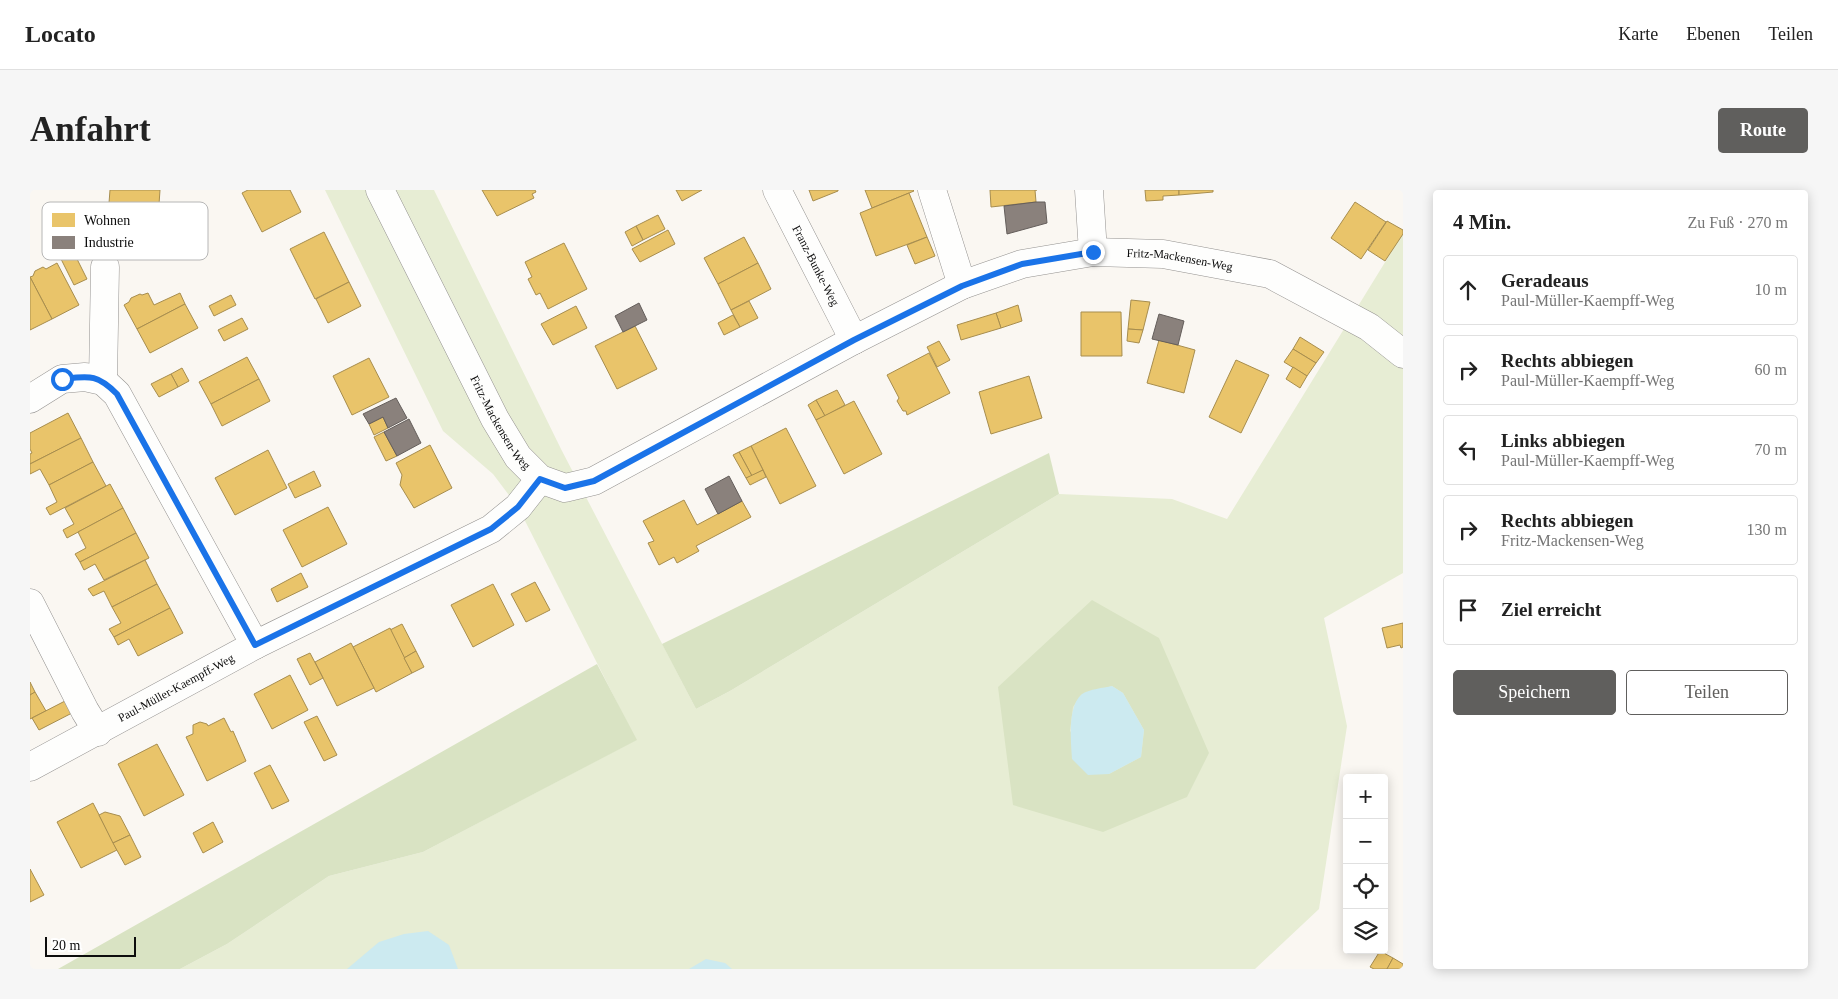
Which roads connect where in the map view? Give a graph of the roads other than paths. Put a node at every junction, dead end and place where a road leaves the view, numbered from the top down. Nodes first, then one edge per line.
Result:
1 (380, 190) edge
2 (777, 190) edge
3 (932, 190) edge
4 (1089, 190) edge
5 (1093, 252) junction
6 (105, 267) dead end
7 (962, 286) junction
8 (854, 340) junction
9 (1403, 354) edge
10 (103, 381) junction
11 (30, 399) edge
12 (540, 479) junction
13 (30, 603) edge
14 (255, 645) junction
15 (98, 732) junction
16 (30, 767) edge

1 - 12 street, Fritz-Mackensen-Weg
2 - 8 street, Franz-Bunke-Weg
3 - 7 street
4 - 5 street
5 - 7 street, Fritz-Mackensen-Weg
5 - 9 street, Fritz-Mackensen-Weg
6 - 10 street
7 - 8 street, Fritz-Mackensen-Weg
8 - 12 street, Fritz-Mackensen-Weg
10 - 11 street
10 - 14 street
12 - 14 street, Paul-Müller-Kaempff-Weg
13 - 15 street
14 - 15 street, Paul-Müller-Kaempff-Weg
15 - 16 street, Paul-Müller-Kaempff-Weg

